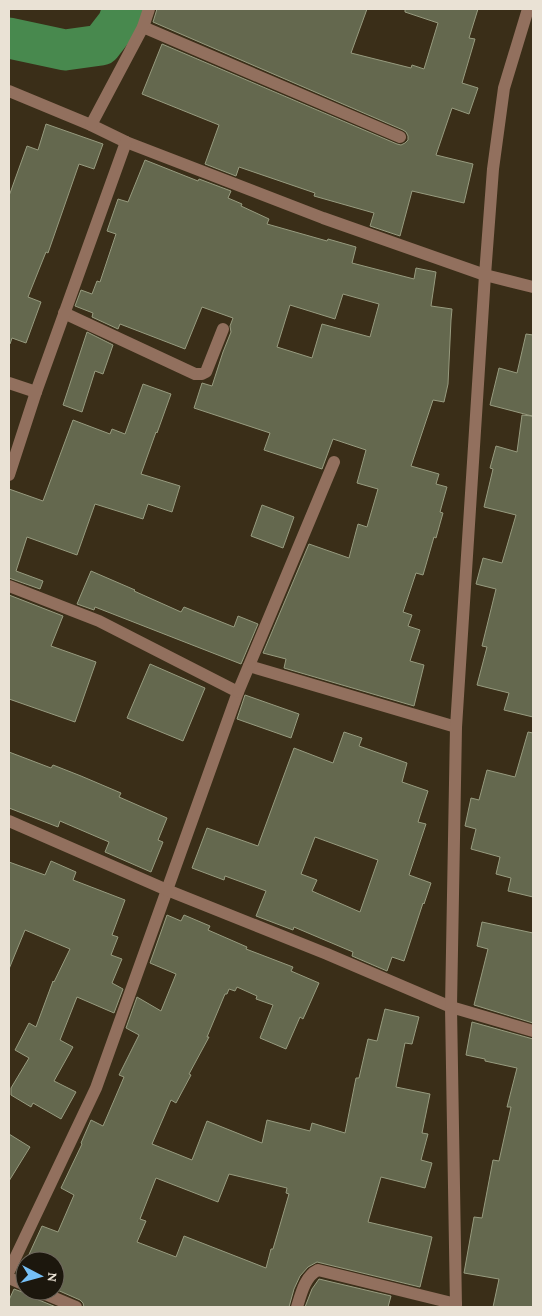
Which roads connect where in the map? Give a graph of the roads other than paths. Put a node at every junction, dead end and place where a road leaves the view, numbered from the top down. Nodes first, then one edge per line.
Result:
1 (149, 9) edge
2 (528, 9) edge
3 (143, 27) junction
4 (9, 91) edge
5 (91, 125) junction
6 (400, 137) dead end
7 (126, 142) junction
8 (485, 274) junction
9 (533, 287) edge
10 (64, 313) junction
11 (223, 329) dead end
12 (9, 383) edge
13 (36, 392) junction
14 (334, 462) dead end
15 (9, 475) edge
16 (9, 586) edge
17 (249, 666) junction
18 (238, 692) junction
19 (456, 727) junction
20 (9, 821) edge
21 (167, 890) junction
22 (451, 1008) junction
23 (533, 1031) edge
24 (9, 1271) edge
25 (62, 1301) edge
26 (456, 1305) edge
27 (76, 1307) edge
28 (296, 1307) edge

1 - 3 street
2 - 8 street
3 - 5 street
3 - 6 street
4 - 5 street
5 - 7 street
7 - 8 street
7 - 10 street
8 - 9 street
8 - 19 street
10 - 11 street
10 - 13 street
12 - 13 street
13 - 15 street
14 - 17 street
16 - 18 street
17 - 18 street
17 - 19 street
18 - 21 street
19 - 22 street
20 - 21 street
21 - 22 street
21 - 24 street
22 - 23 street
22 - 26 street
25 - 27 street
26 - 28 street

